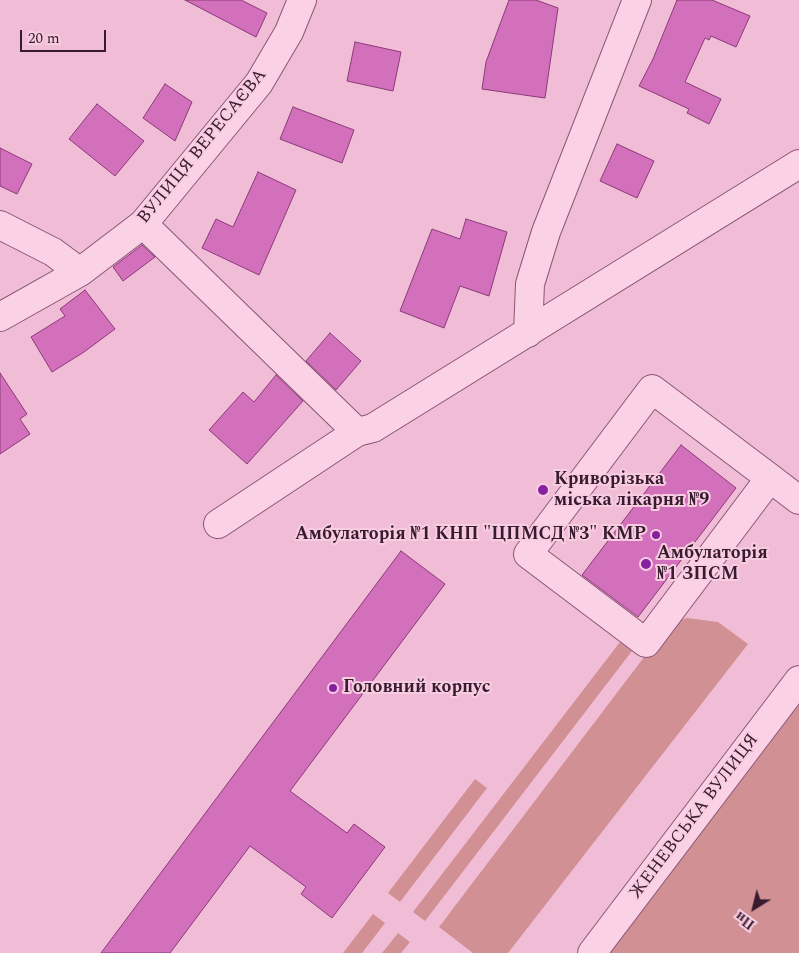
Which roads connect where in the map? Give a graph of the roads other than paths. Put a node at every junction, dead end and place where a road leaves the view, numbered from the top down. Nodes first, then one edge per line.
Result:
1 (302, 0) edge
2 (637, 0) edge
3 (799, 164) edge
4 (144, 224) junction
5 (0, 225) edge
6 (80, 272) junction
7 (0, 317) edge
8 (528, 333) junction
9 (357, 432) junction
10 (770, 478) junction
11 (799, 500) edge
12 (218, 524) dead end
13 (799, 680) edge
14 (592, 953) edge

1 - 4 street, ВУЛИЦЯ ВЕРЕСАЄВА
2 - 8 street
3 - 8 street
4 - 6 street, ВУЛИЦЯ ВЕРЕСАЄВА
4 - 9 street
5 - 6 street
6 - 7 street, ВУЛИЦЯ ВЕРЕСАЄВА
8 - 9 street
9 - 12 street
10 - 10 street
10 - 11 street
13 - 14 street, ЖЕНЕВСЬКА ВУЛИЦЯ

